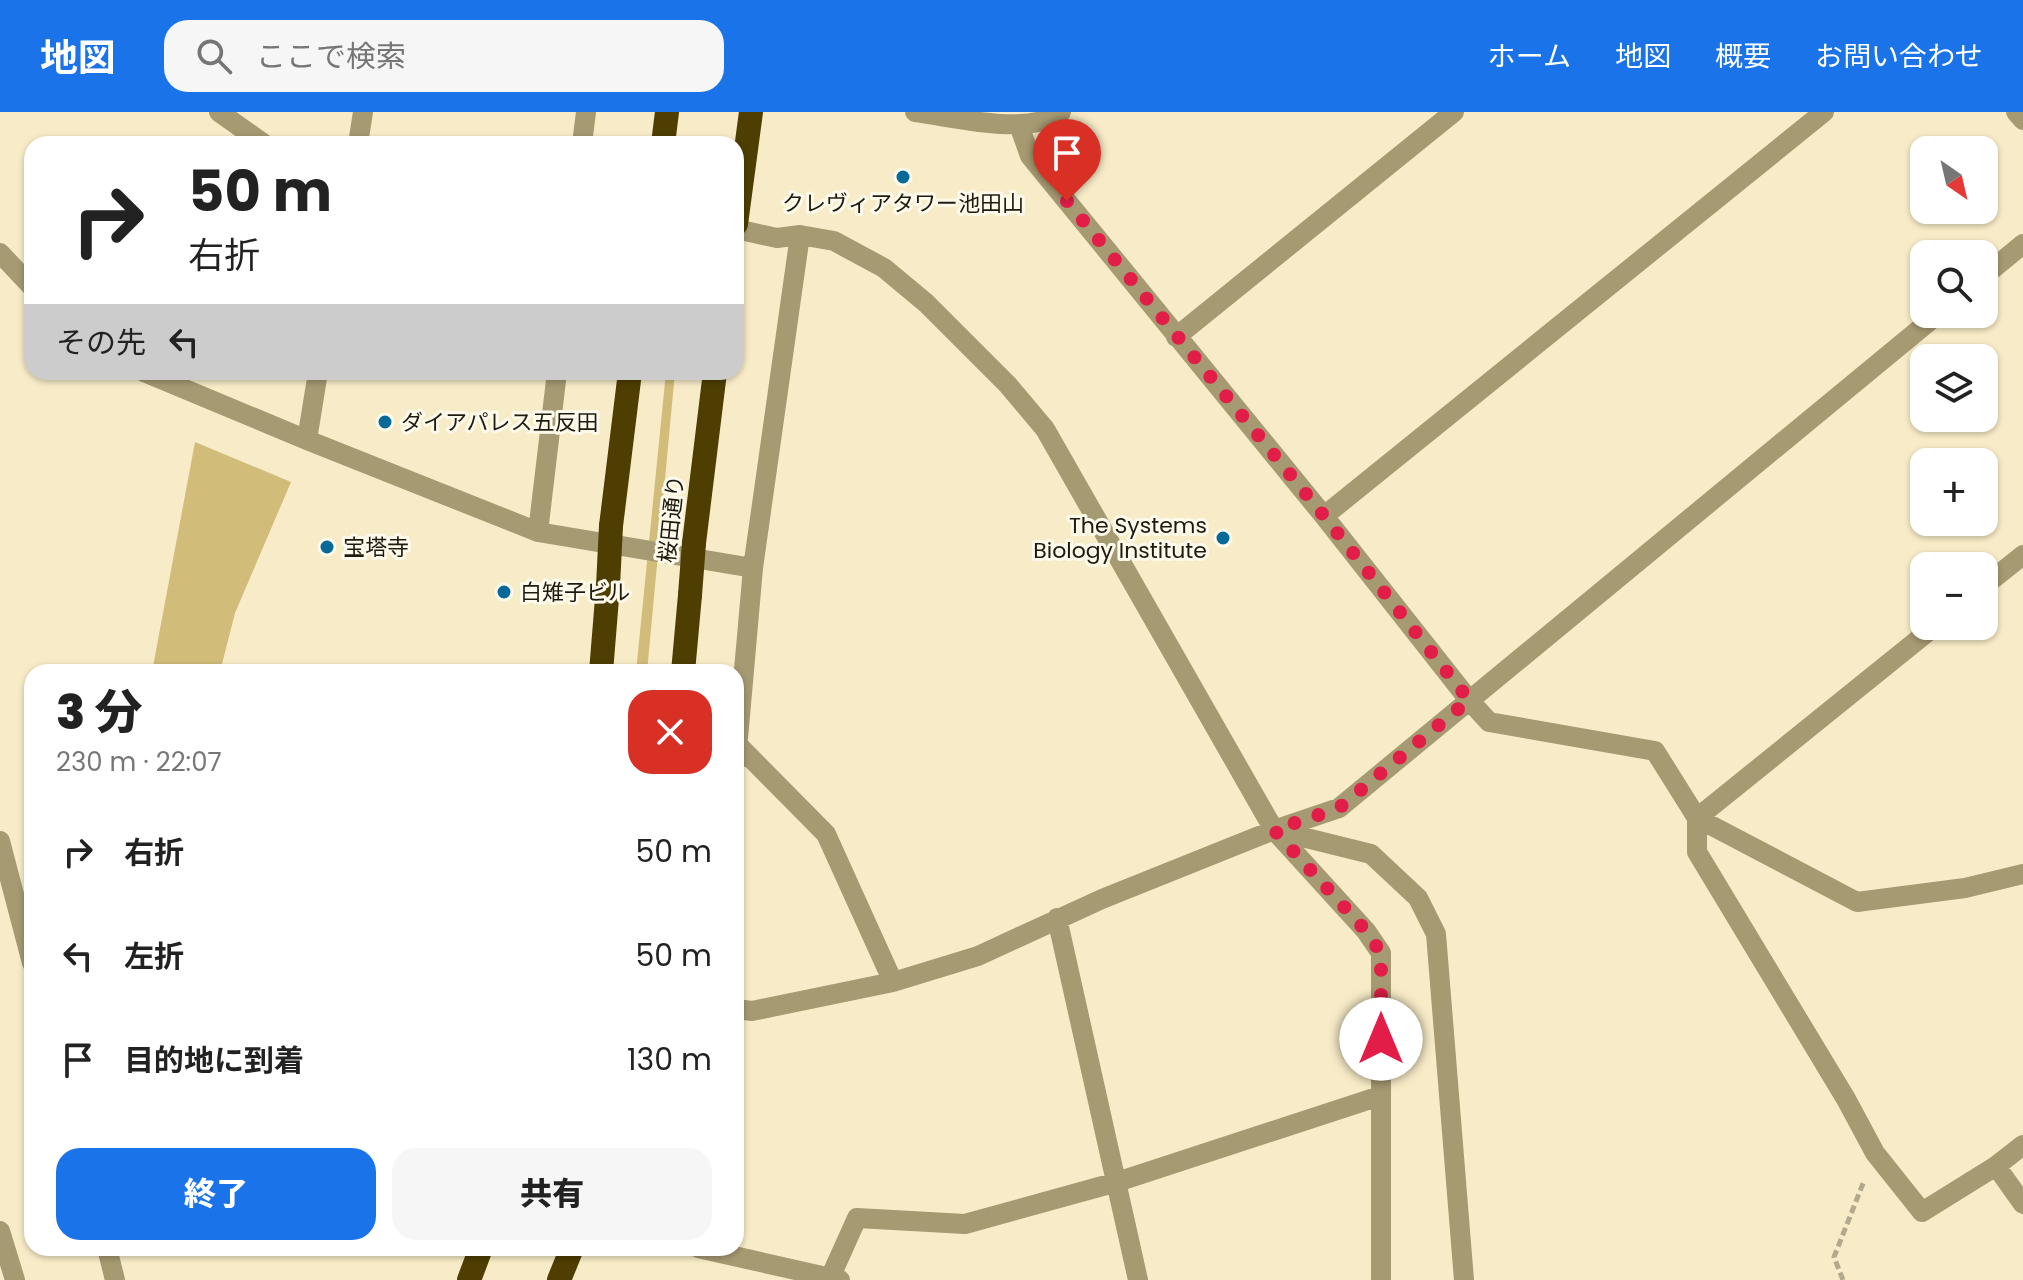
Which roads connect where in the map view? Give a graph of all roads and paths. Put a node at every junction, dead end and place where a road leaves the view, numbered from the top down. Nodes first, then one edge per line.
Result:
1 (219, 112) edge
2 (363, 112) edge
3 (586, 112) edge
4 (667, 112) edge
5 (751, 112) edge
6 (915, 112) edge
7 (1061, 112) edge
8 (1454, 112) edge
9 (1824, 112) edge
10 (2016, 112) edge
11 (2023, 120) edge
12 (1019, 125) junction
13 (253, 136) edge
14 (359, 136) edge
15 (583, 136) edge
16 (664, 136) edge
17 (744, 165) edge
18 (744, 228) edge
19 (800, 235) junction
20 (2023, 244) edge
21 (0, 253) edge
22 (1998, 265) edge
23 (24, 278) edge
24 (1921, 328) edge
25 (1176, 337) junction
26 (163, 380) edge
27 (317, 380) edge
28 (556, 380) edge
29 (629, 380) edge
30 (714, 380) edge
31 (307, 440) junction
32 (1324, 516) junction
33 (538, 532) junction
34 (2023, 555) edge
35 (753, 568) junction
36 (1998, 575) edge
37 (1918, 640) edge
38 (602, 664) edge
39 (684, 664) edge
40 (744, 672) edge
41 (1469, 700) junction
42 (744, 758) edge
43 (1697, 818) junction
44 (1274, 830) junction
45 (0, 841) edge
46 (2023, 874) edge
47 (1057, 918) junction
48 (24, 932) edge
49 (893, 982) junction
50 (744, 1010) edge
51 (1380, 1096) junction
52 (2023, 1145) edge
53 (1875, 1153) junction
54 (1996, 1166) junction
55 (1117, 1182) junction
56 (2023, 1204) edge
57 (0, 1231) edge
58 (109, 1256) edge
59 (478, 1256) edge
60 (569, 1256) edge
61 (733, 1256) edge
62 (835, 1279) edge
63 (15, 1280) edge
64 (115, 1280) edge
65 (469, 1280) edge
66 (559, 1280) edge
67 (1138, 1280) edge
68 (1381, 1280) edge
69 (1464, 1280) edge
70 (1843, 1280) edge

1 - 13 street
2 - 14 street
3 - 15 street
4 - 16 highway
5 - 17 highway
6 - 12 street
7 - 12 street
8 - 25 street
9 - 32 street
10 - 11 street
12 - 25 street
18 - 19 street
19 - 35 street
19 - 44 street
20 - 22 street
21 - 23 street
24 - 41 street
25 - 32 street
26 - 31 street
27 - 31 street
28 - 33 street
29 - 38 highway, bridge
30 - 39 highway, 桜田通り, bridge
31 - 33 street
32 - 41 street
33 - 35 street
34 - 36 street
35 - 40 street
37 - 43 street
41 - 43 street
41 - 44 street
42 - 49 street
43 - 46 street
43 - 53 street
44 - 47 street
44 - 51 street
44 - 69 street
45 - 48 street
47 - 49 street
47 - 55 street
49 - 50 street
51 - 55 street
51 - 68 street
52 - 54 street
53 - 54 street
53 - 70 path
54 - 56 street
55 - 62 street
55 - 67 street
57 - 63 street
58 - 64 street
59 - 65 highway
60 - 66 highway
61 - 62 street

